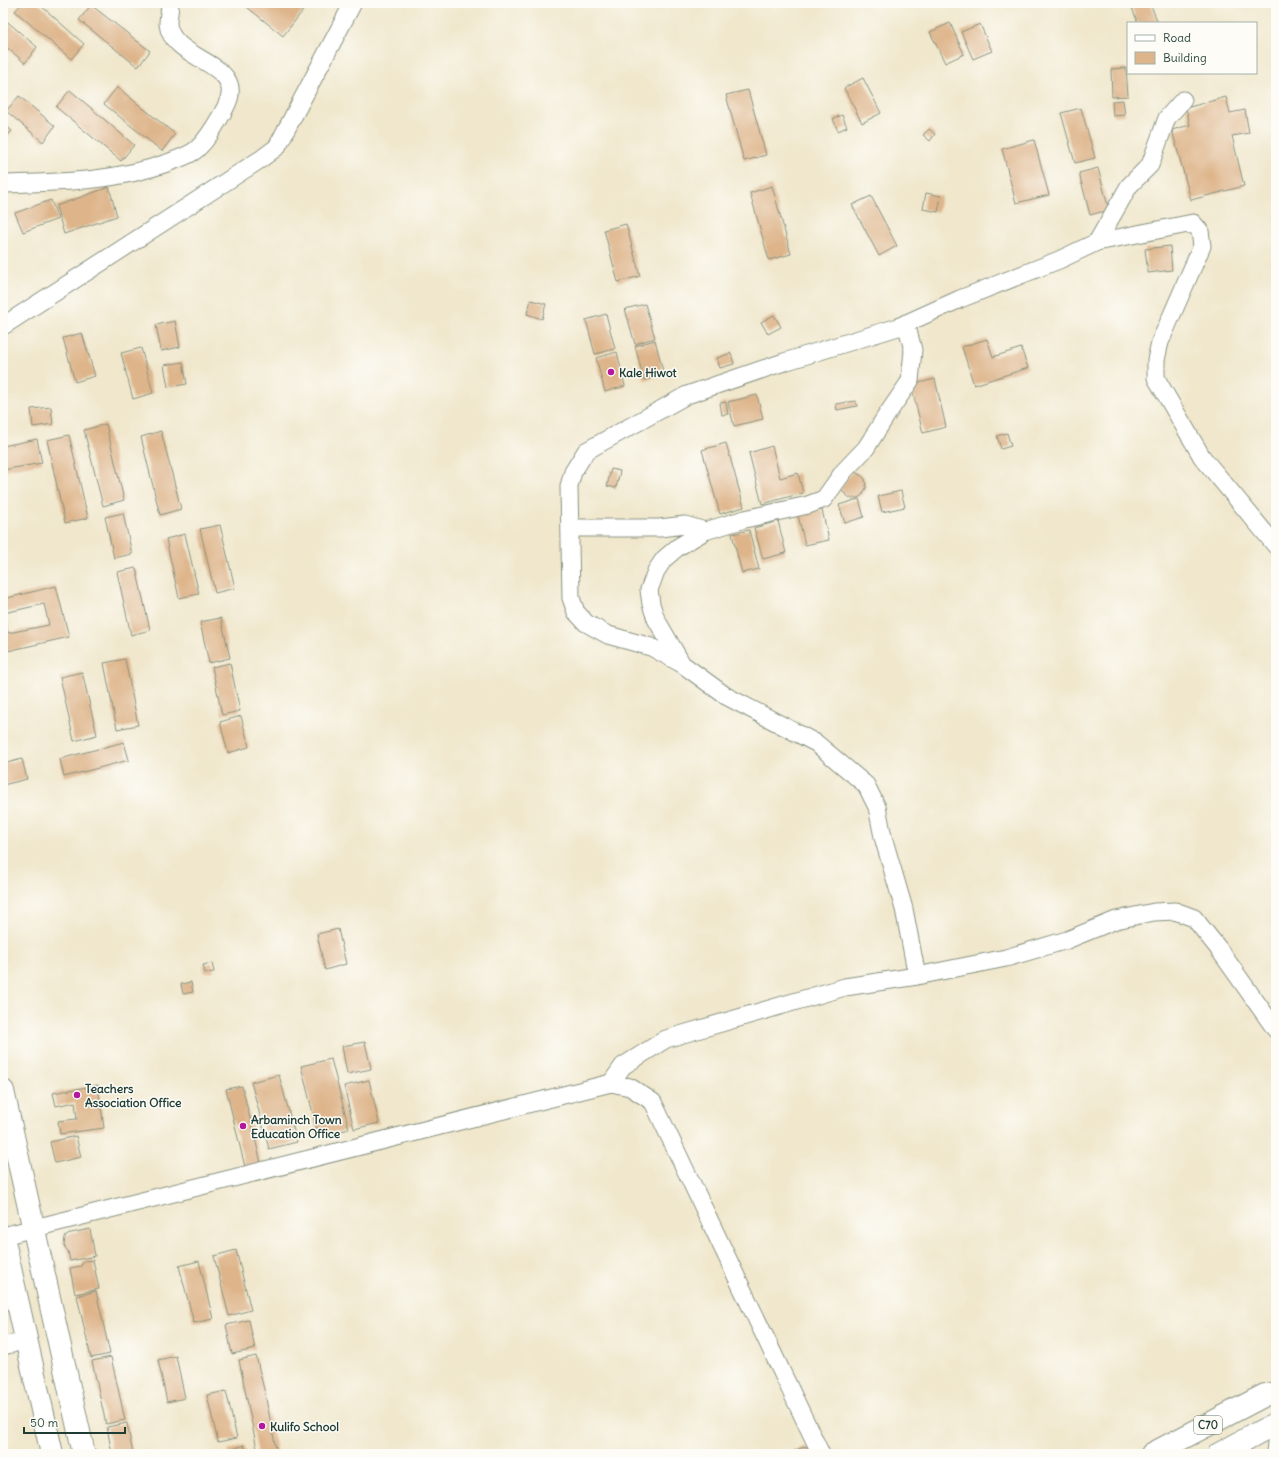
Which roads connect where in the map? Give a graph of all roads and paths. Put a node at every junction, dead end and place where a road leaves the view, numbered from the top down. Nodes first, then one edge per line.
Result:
1 (170, 3) edge
2 (353, 3) edge
3 (1183, 100) dead end
4 (3, 184) edge
5 (1096, 242) junction
6 (906, 323) junction
7 (3, 326) edge
8 (570, 528) junction
9 (705, 531) junction
10 (1276, 546) edge
11 (682, 664) junction
12 (917, 976) junction
13 (1276, 1030) edge
14 (611, 1083) junction
15 (3, 1091) edge
16 (35, 1229) junction
17 (3, 1237) edge
18 (27, 1340) junction
19 (3, 1346) edge
20 (1272, 1390) edge
21 (1276, 1423) edge
22 (1276, 1442) edge
23 (52, 1454) edge
24 (84, 1454) edge
25 (820, 1454) edge
26 (1152, 1454) edge
27 (1219, 1454) edge
28 (1275, 1454) edge

1 - 4 street
2 - 7 street
3 - 5 street
5 - 6 street
5 - 10 street
6 - 8 street
6 - 9 street
8 - 9 street
8 - 11 street
9 - 11 street
11 - 12 street
12 - 13 street
12 - 14 street
14 - 16 street
14 - 25 street
15 - 16 main road
16 - 17 street
16 - 24 main road
17 - 18 main road
18 - 19 street
18 - 23 main road
20 - 26 main road, C70
21 - 27 main road, C70
22 - 28 street

